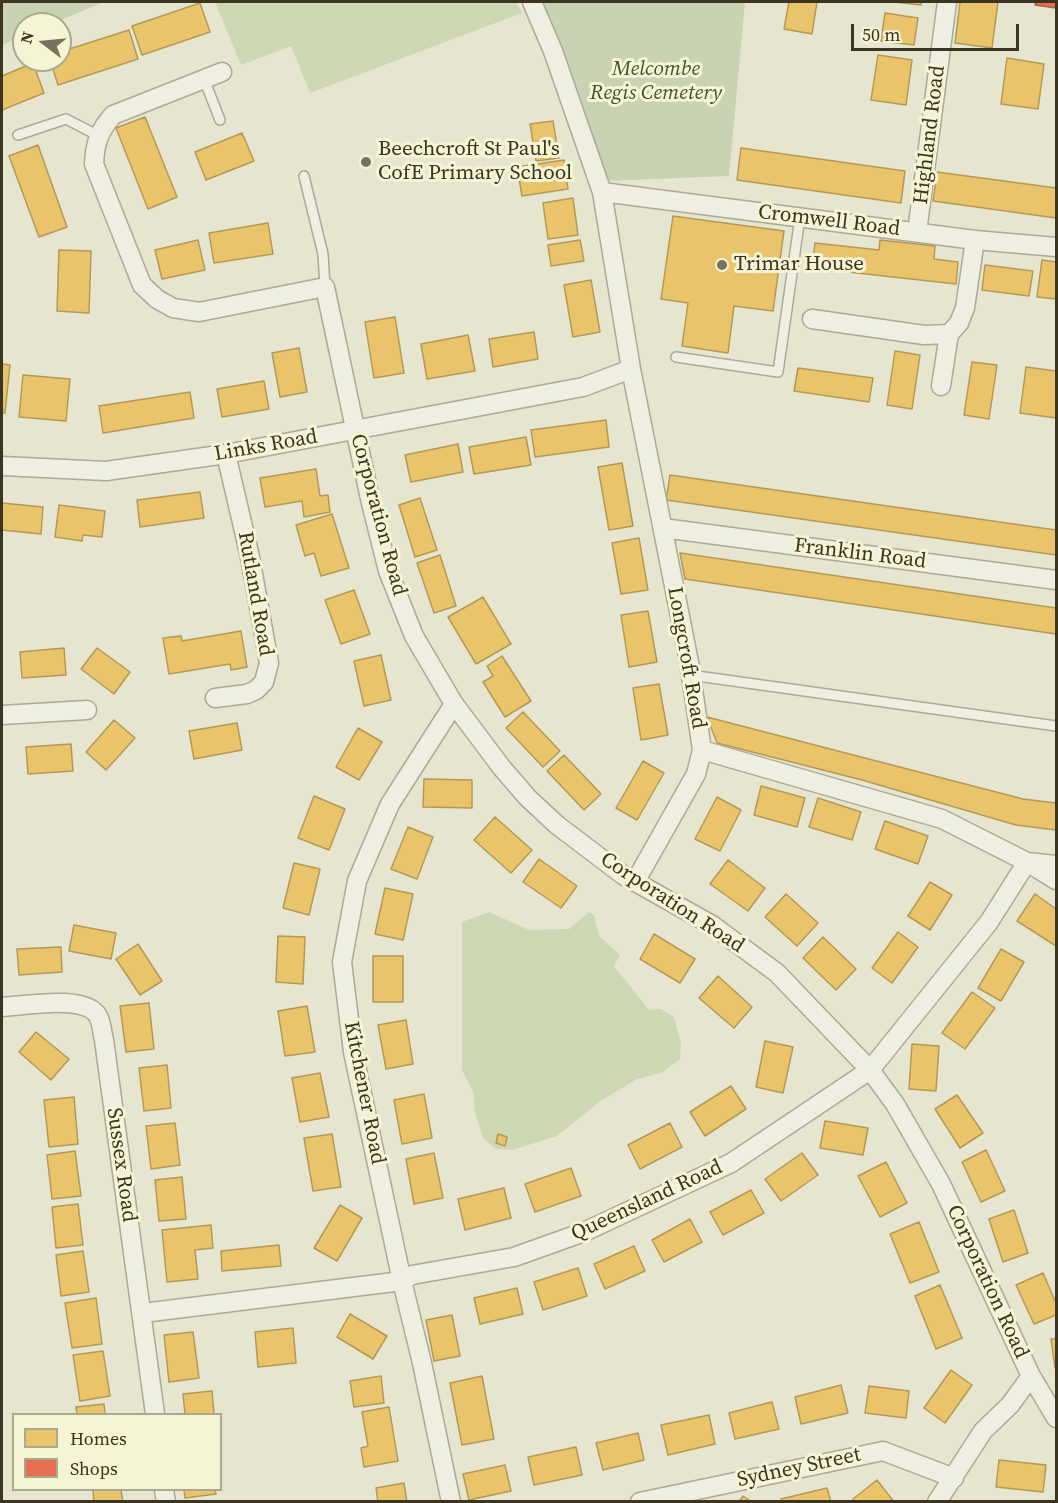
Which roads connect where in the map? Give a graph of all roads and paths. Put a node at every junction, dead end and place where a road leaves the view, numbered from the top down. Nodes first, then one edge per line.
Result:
1 (532, 2) edge
2 (947, 2) edge
3 (222, 72) dead end
4 (204, 79) junction
5 (220, 120) dead end
6 (18, 135) dead end
7 (99, 136) junction
8 (303, 176) dead end
9 (602, 192) junction
10 (800, 217) junction
11 (917, 232) junction
12 (975, 240) junction
13 (1056, 248) edge
14 (325, 287) junction
15 (812, 319) dead end
16 (949, 334) junction
17 (676, 357) dead end
18 (632, 369) junction
19 (941, 386) dead end
20 (356, 430) junction
21 (226, 454) junction
22 (2, 466) edge
23 (663, 528) junction
24 (1056, 580) edge
25 (690, 675) junction
26 (215, 698) dead end
27 (454, 704) junction
28 (87, 710) dead end
29 (2, 715) edge
30 (1056, 726) edge
31 (702, 750) junction
32 (1027, 862) junction
33 (1056, 865) edge
34 (1056, 880) edge
35 (635, 882) junction
36 (2, 1007) edge
37 (870, 1070) junction
38 (402, 1281) junction
39 (143, 1313) junction
40 (1031, 1376) junction
41 (155, 1413) edge
42 (1056, 1418) edge
43 (954, 1478) junction
44 (691, 1497) edge
45 (451, 1502) edge
46 (640, 1502) edge
47 (937, 1502) edge

1 - 9 street, Longcroft Road
2 - 11 street, Highland Road
3 - 4 street
4 - 5 lane
4 - 7 street
6 - 7 lane
7 - 14 street
8 - 14 lane
9 - 10 street, Cromwell Road
9 - 18 street, Longcroft Road
10 - 11 street, Cromwell Road
10 - 17 lane
11 - 12 street, Cromwell Road
12 - 13 street, Cromwell Road
12 - 16 street
14 - 20 street, Corporation Road
15 - 16 street
16 - 19 street
18 - 20 street, Links Road
18 - 23 street, Longcroft Road
20 - 21 street, Links Road
20 - 27 street, Corporation Road
21 - 22 street, Links Road
21 - 26 street, Rutland Road
23 - 24 street, Franklin Road
23 - 25 street, Longcroft Road
25 - 30 lane
25 - 31 street, Longcroft Road
27 - 35 street, Corporation Road
27 - 38 street, Kitchener Road
28 - 29 street
31 - 32 street, Longcroft Road
31 - 35 street
32 - 33 street
32 - 34 street, Longcroft Road
32 - 37 street, Queensland Road
35 - 37 street, Corporation Road
36 - 39 street, Sussex Road
37 - 38 street, Queensland Road
37 - 40 street, Corporation Road
38 - 39 street, Queensland Road
38 - 45 street, Kitchener Road
39 - 41 street, Sussex Road
40 - 42 street, Corporation Road
40 - 43 street
43 - 44 street, Sydney Street
43 - 47 street
44 - 46 street, Sydney Street

